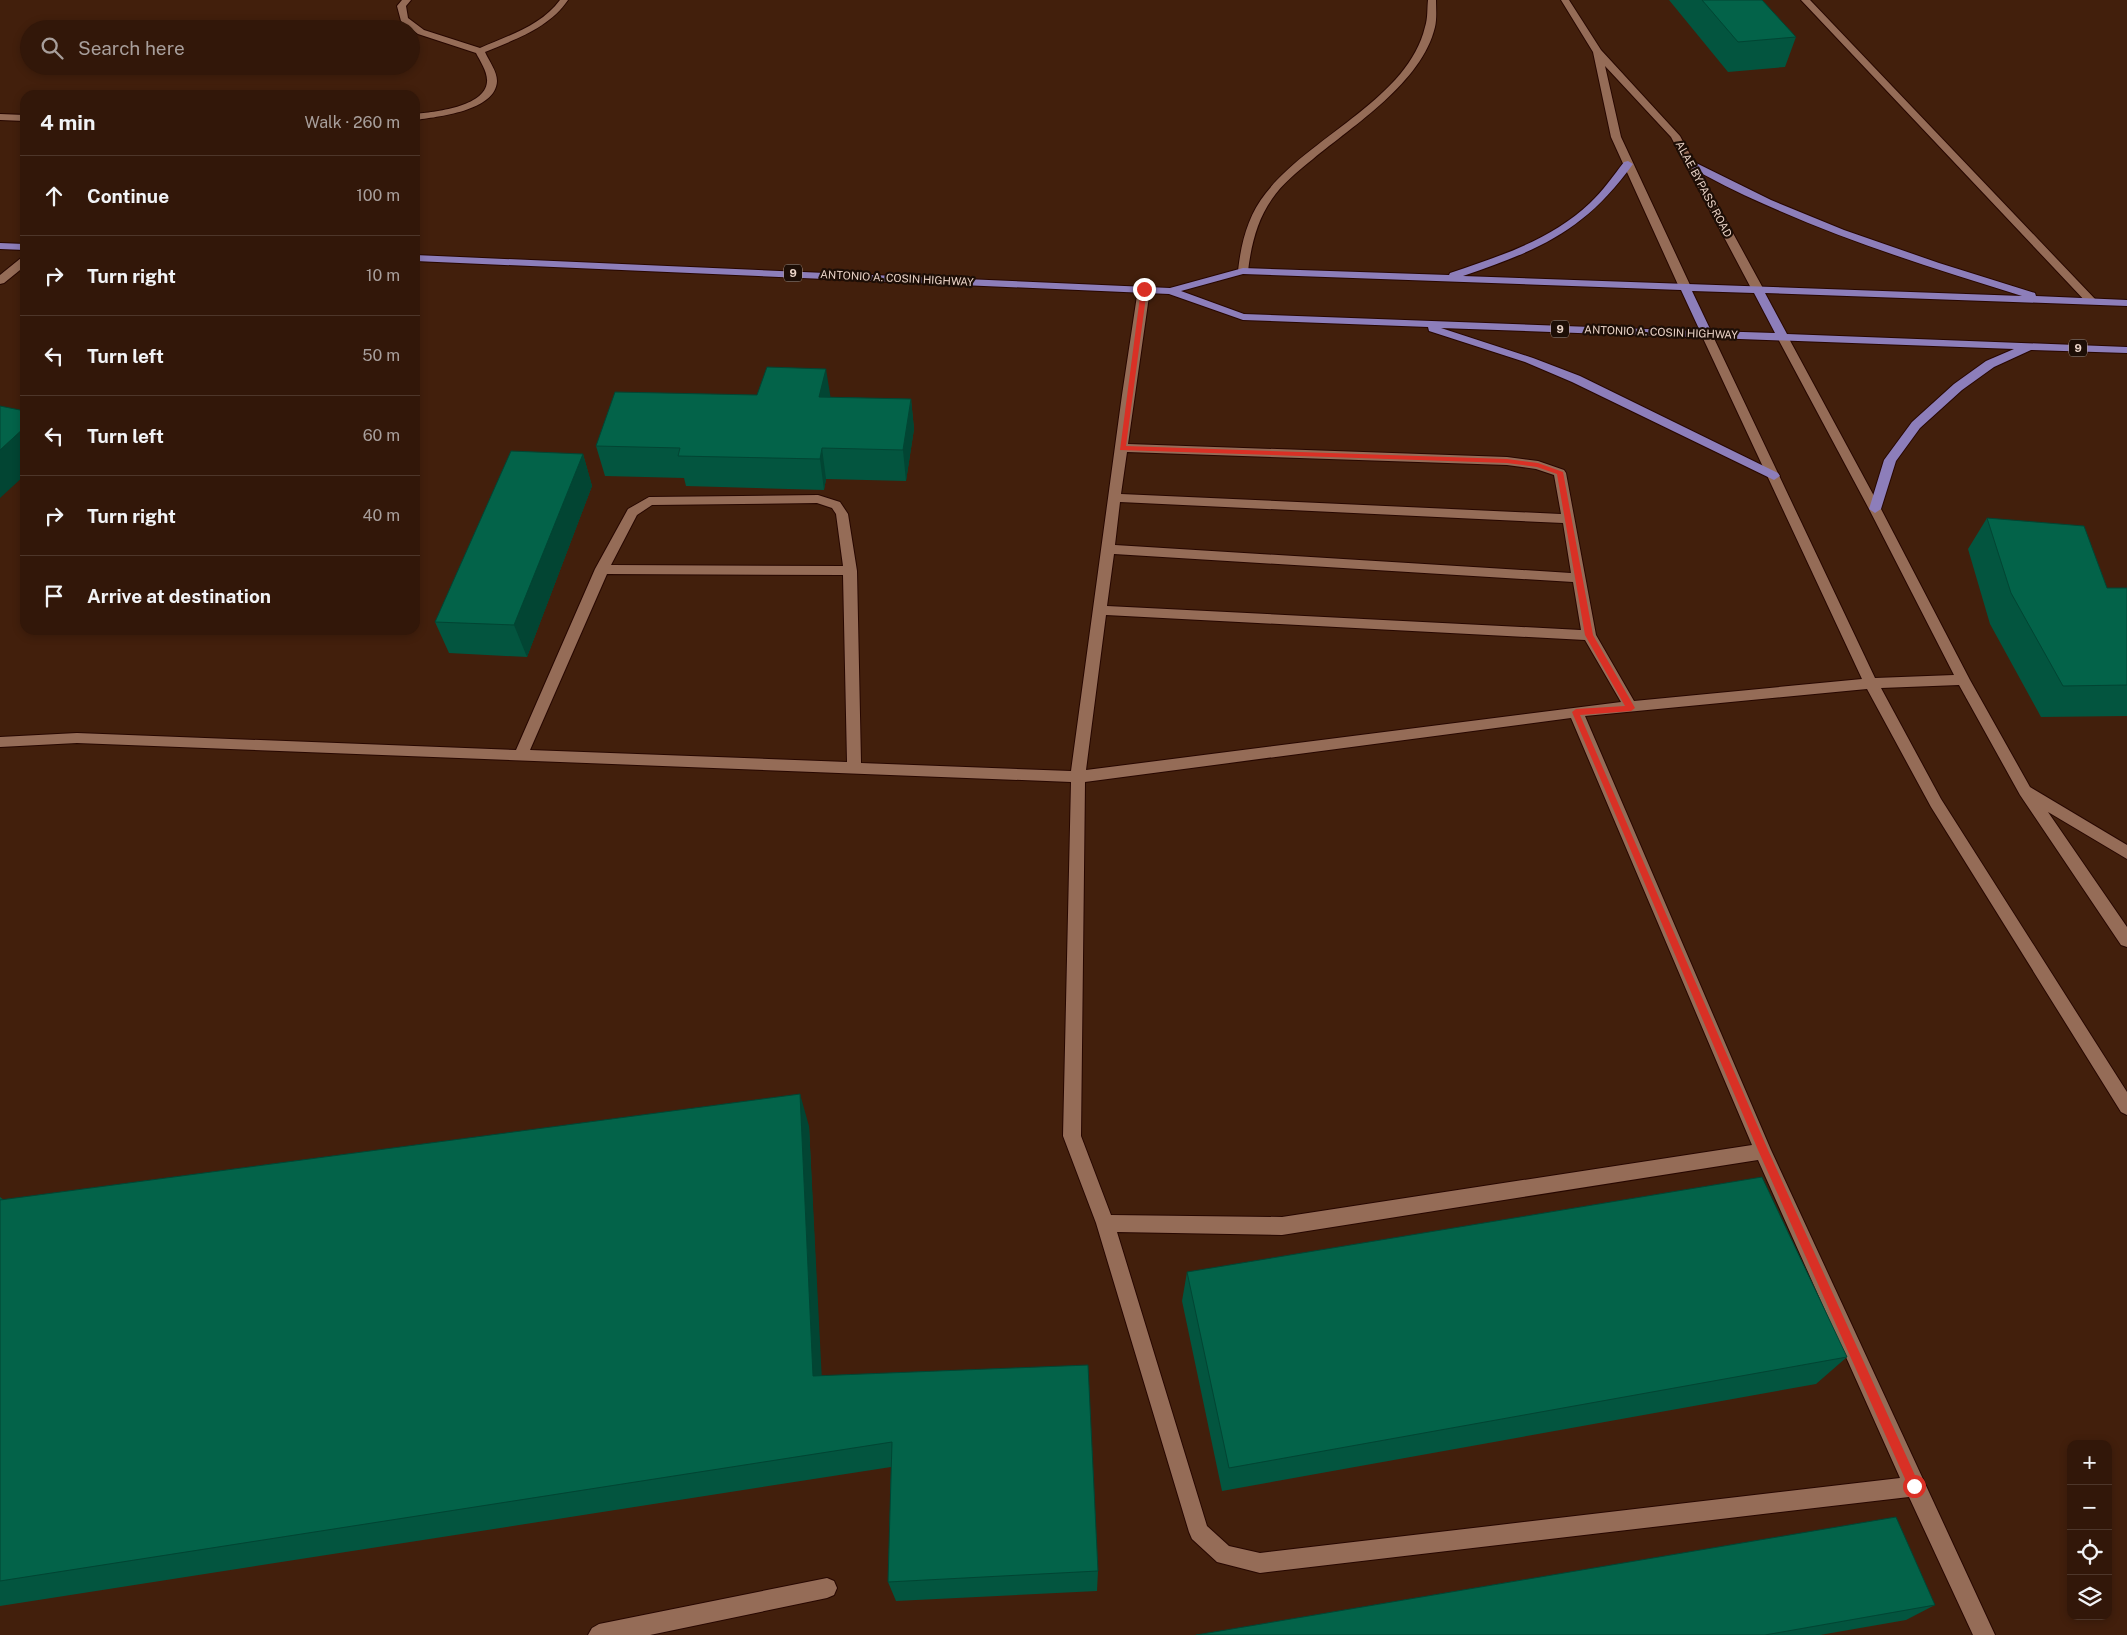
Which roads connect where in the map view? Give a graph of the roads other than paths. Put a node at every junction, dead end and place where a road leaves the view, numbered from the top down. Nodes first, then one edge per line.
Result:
1 (407, 0) edge
2 (564, 0) edge
3 (1432, 0) edge
4 (1565, 0) edge
5 (1805, 0) edge
6 (405, 20) edge
7 (420, 31) edge
8 (480, 51) junction
9 (1597, 52) junction
10 (0, 117) edge
11 (420, 117) edge
12 (20, 118) edge
13 (1690, 163) junction
14 (1628, 164) junction
15 (0, 246) edge
16 (20, 247) edge
17 (420, 258) edge
18 (20, 264) edge
19 (1243, 271) junction
20 (1443, 278) junction
21 (0, 281) edge
22 (1685, 287) junction
23 (1144, 289) junction
24 (1170, 290) junction
25 (1758, 290) junction
26 (2051, 301) junction
27 (2092, 302) junction
28 (2127, 303) edge
29 (1413, 323) junction
30 (1707, 334) junction
31 (1783, 337) junction
32 (2030, 346) junction
33 (2127, 350) edge
34 (1122, 448) junction
35 (1774, 476) junction
36 (1116, 498) junction
37 (1875, 509) junction
38 (1568, 519) junction
39 (1109, 549) junction
40 (602, 569) junction
41 (850, 571) junction
42 (1579, 578) junction
43 (1100, 610) junction
44 (1589, 635) junction
45 (1963, 680) junction
46 (1871, 683) junction
47 (1631, 708) junction
48 (1576, 712) junction
49 (0, 742) edge
50 (522, 756) junction
51 (854, 768) junction
52 (1078, 778) junction
53 (2025, 791) junction
54 (2127, 853) edge
55 (2127, 940) edge
56 (2127, 1107) edge
57 (1763, 1150) junction
58 (1105, 1223) junction
59 (1914, 1486) junction
60 (826, 1588) dead end
61 (599, 1635) edge
62 (1984, 1635) edge

1 - 6 main road
2 - 8 main road
3 - 19 main road
4 - 9 main road, ALAE BYPASS ROAD
5 - 27 main road
7 - 8 main road
8 - 11 main road
9 - 13 main road, ALAE BYPASS ROAD
9 - 14 main road, ALAE BYPASS ROAD
10 - 12 main road
13 - 25 main road, ALAE BYPASS ROAD
13 - 26 highway
14 - 20 highway
14 - 22 main road, ALAE BYPASS ROAD
15 - 16 highway
17 - 23 highway, ANTONIO A. COSIN HIGHWAY / 9
18 - 21 main road
19 - 20 highway, ANTONIO A. COSIN HIGHWAY / 9
19 - 24 highway, ANTONIO A. COSIN HIGHWAY / 9
20 - 22 highway, ANTONIO A. COSIN HIGHWAY / 9
22 - 25 highway, ANTONIO A. COSIN HIGHWAY / 9
22 - 30 highway
23 - 24 highway, ANTONIO A. COSIN HIGHWAY / 9
23 - 34 main road
24 - 29 highway, ANTONIO A. COSIN HIGHWAY / 9
25 - 26 highway, ANTONIO A. COSIN HIGHWAY / 9
25 - 31 highway
26 - 27 highway, ANTONIO A. COSIN HIGHWAY / 9
27 - 28 highway, ANTONIO A. COSIN HIGHWAY / 9
29 - 30 highway, ANTONIO A. COSIN HIGHWAY / 9
29 - 35 highway
30 - 31 highway, ANTONIO A. COSIN HIGHWAY / 9
30 - 35 main road
31 - 32 highway, ANTONIO A. COSIN HIGHWAY / 9
31 - 37 main road
32 - 33 highway, ANTONIO A. COSIN HIGHWAY / 9
32 - 37 highway
34 - 36 main road
34 - 38 main road
35 - 46 main road
36 - 38 main road
36 - 39 main road
37 - 45 main road
38 - 42 main road
39 - 42 main road
39 - 43 main road
40 - 41 main road
40 - 41 main road
40 - 50 main road
41 - 51 main road
42 - 44 main road
43 - 44 main road
43 - 52 main road
44 - 47 main road
45 - 46 main road
45 - 53 main road
46 - 47 main road
46 - 56 main road
47 - 48 main road
48 - 52 main road
48 - 57 main road
49 - 50 main road
50 - 51 main road
51 - 52 main road
52 - 58 main road
53 - 54 main road
53 - 55 main road
57 - 58 main road
57 - 59 main road
58 - 59 main road
59 - 62 main road
60 - 61 main road

